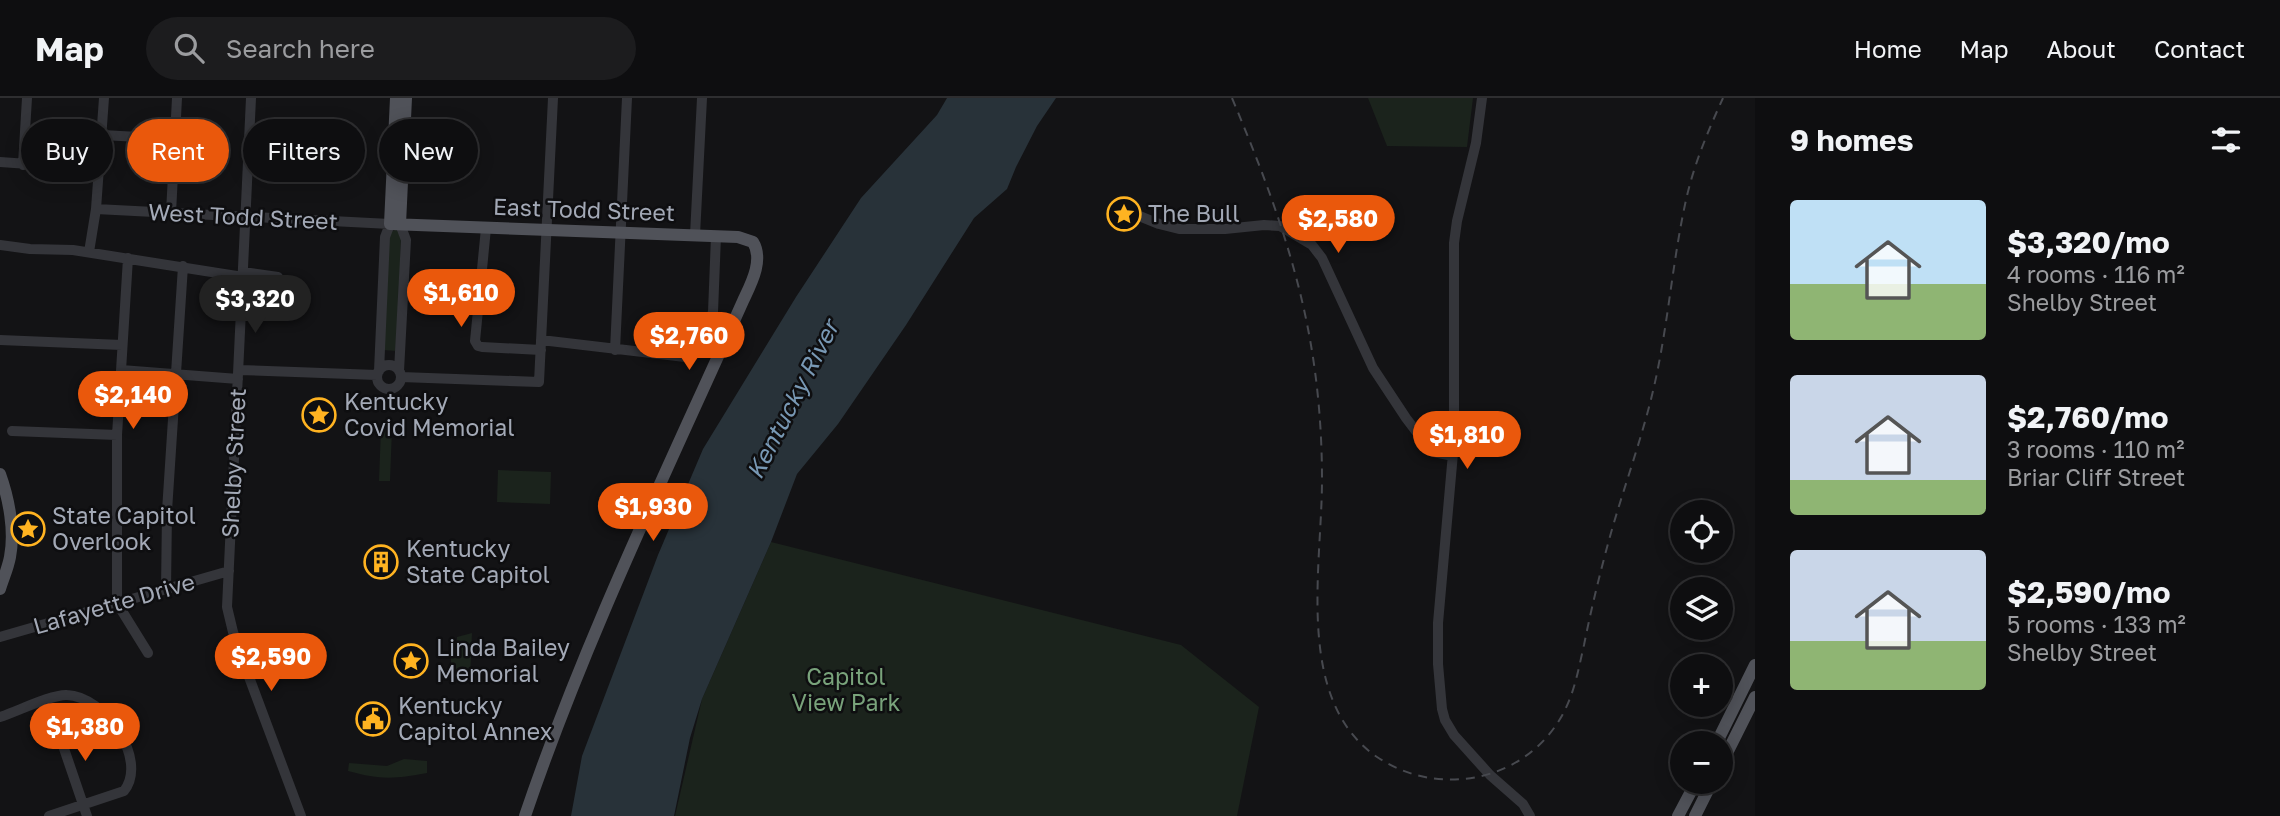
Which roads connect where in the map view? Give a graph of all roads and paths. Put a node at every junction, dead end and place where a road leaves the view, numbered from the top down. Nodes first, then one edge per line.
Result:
1 (27, 98) edge
2 (104, 98) edge
3 (177, 98) edge
4 (251, 98) edge
5 (396, 98) edge
6 (405, 98) edge
7 (553, 98) edge
8 (627, 98) edge
9 (702, 98) edge
10 (1482, 98) edge
11 (26, 119) edge
12 (103, 119) edge
13 (176, 119) edge
14 (0, 162) edge
15 (21, 164) edge
16 (98, 182) edge
17 (173, 182) edge
18 (96, 209) junction
19 (1127, 211) dead end
20 (171, 213) junction
21 (246, 217) junction
22 (395, 224) junction
23 (486, 228) junction
24 (547, 230) junction
25 (621, 232) junction
26 (695, 236) junction
27 (716, 236) junction
28 (0, 245) edge
29 (89, 253) junction
30 (128, 258) junction
31 (183, 266) junction
32 (243, 274) junction
33 (278, 276) dead end
34 (0, 340) edge
35 (122, 345) junction
36 (541, 345) junction
37 (615, 350) junction
38 (121, 370) junction
39 (175, 374) junction
40 (238, 374) junction
41 (375, 374) junction
42 (400, 374) junction
43 (12, 431) dead end
44 (117, 435) junction
45 (1453, 456) junction
46 (0, 474) edge
47 (229, 571) junction
48 (0, 589) edge
49 (166, 590) junction
50 (117, 603) junction
51 (0, 637) edge
52 (148, 653) dead end
53 (1755, 664) edge
54 (1755, 697) edge
55 (0, 717) edge
56 (58, 731) dead end
57 (1722, 731) edge
58 (1733, 741) edge
59 (1690, 794) edge
60 (1706, 794) edge
61 (86, 811) edge
62 (49, 816) edge
63 (301, 816) edge
64 (524, 816) edge
65 (1530, 816) edge
66 (1678, 816) edge
67 (1695, 816) edge

1 - 11 street
2 - 12 street
3 - 13 street
4 - 21 street, Shelby Street
5 - 22 main road
6 - 22 main road
7 - 24 street
8 - 25 street
9 - 26 street
10 - 45 street
14 - 15 street
16 - 18 street
17 - 20 street
18 - 20 street, West Todd Street
18 - 29 street
19 - 45 street
20 - 21 street, West Todd Street
21 - 22 street, West Todd Street
21 - 32 street, Shelby Street
22 - 23 main road, East Todd Street
22 - 41 street
22 - 42 street
23 - 24 main road, East Todd Street
23 - 36 street
24 - 25 main road, East Todd Street
24 - 36 street
25 - 26 main road, East Todd Street
25 - 37 street
26 - 27 main road, East Todd Street
27 - 37 street
27 - 64 main road, East Todd Street
28 - 29 street
29 - 30 street
30 - 31 street
30 - 35 street
31 - 32 street
31 - 39 street
32 - 33 street
32 - 40 street, Shelby Street
34 - 35 street
35 - 38 street
36 - 37 street
36 - 42 street
38 - 39 street
38 - 44 street
39 - 40 street
39 - 49 street
40 - 41 street
40 - 47 street, Shelby Street
41 - 42 street
41 - 42 street
43 - 44 street
44 - 50 street
45 - 65 street
46 - 48 main road
47 - 49 street, Lafayette Drive
47 - 63 street, Shelby Street
49 - 50 street, Lafayette Drive
50 - 51 street, Lafayette Drive
50 - 52 street
53 - 57 main road
54 - 58 main road
55 - 61 street
56 - 61 street
59 - 66 main road
60 - 67 main road
61 - 62 street

